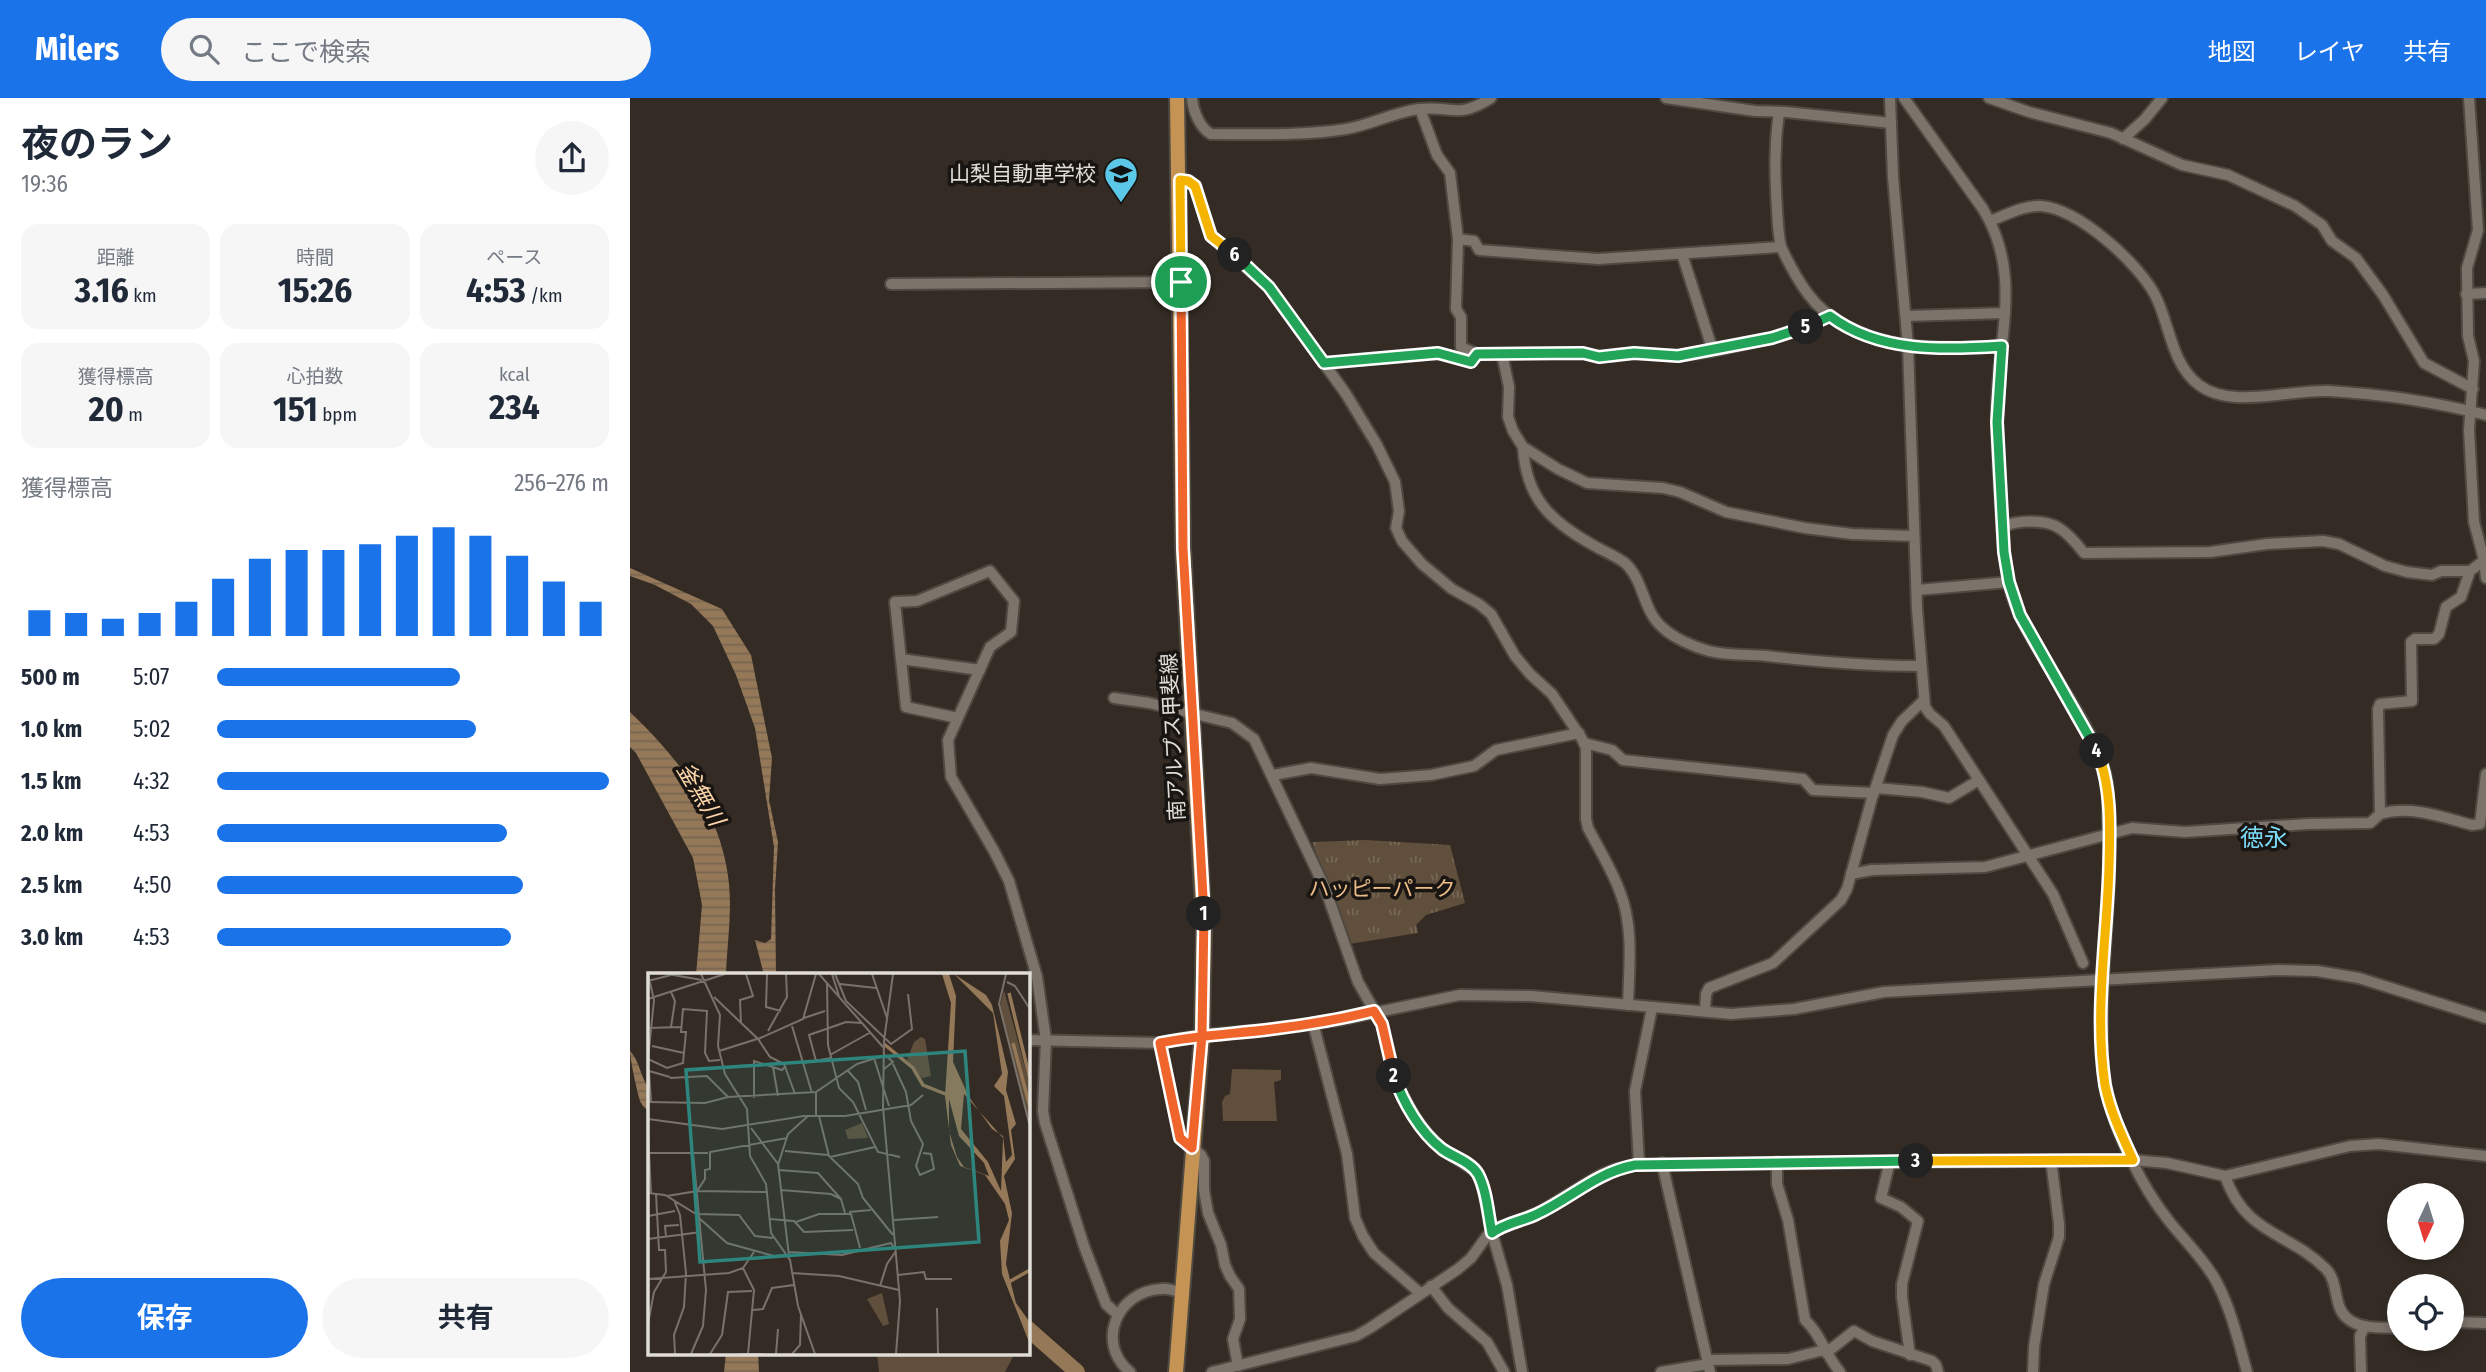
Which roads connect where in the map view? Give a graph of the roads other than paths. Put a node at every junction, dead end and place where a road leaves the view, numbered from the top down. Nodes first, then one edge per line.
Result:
1 (1491, 98) edge
2 (1666, 98) edge
3 (1890, 98) edge
4 (1989, 98) edge
5 (2162, 98) edge
6 (2469, 98) edge
7 (1907, 99) edge
8 (1193, 103) edge
9 (1177, 106) edge
10 (1420, 109) junction
11 (1779, 112) junction
12 (1891, 123) junction
13 (2123, 139) junction
14 (1180, 180) junction
15 (1990, 221) junction
16 (1458, 239) junction
17 (1781, 247) junction
18 (1682, 254) junction
19 (1181, 282) junction
20 (891, 284) dead end
21 (2486, 293) edge
22 (2466, 294) junction
23 (2005, 313) junction
24 (1830, 316) junction
25 (1906, 316) junction
26 (1908, 346) junction
27 (2002, 346) junction
28 (1713, 351) junction
29 (1477, 354) junction
30 (1502, 354) junction
31 (1324, 363) junction
32 (2473, 389) junction
33 (2471, 411) junction
34 (2486, 415) edge
35 (1523, 447) junction
36 (2003, 527) junction
37 (1914, 536) junction
38 (2485, 559) edge
39 (2470, 571) junction
40 (2486, 578) edge
41 (2009, 582) junction
42 (1917, 590) junction
43 (901, 659) junction
44 (1921, 666) junction
45 (979, 670) junction
46 (1114, 698) dead end
47 (1924, 700) junction
48 (1193, 714) junction
49 (958, 718) junction
50 (1581, 738) junction
51 (2486, 774) edge
52 (1273, 775) junction
53 (1979, 780) junction
54 (1875, 790) junction
55 (2380, 814) junction
56 (2483, 825) edge
57 (2110, 834) junction
58 (2028, 855) junction
59 (1852, 874) junction
60 (2083, 963) dead end
61 (2102, 981) junction
62 (1628, 1005) junction
63 (1652, 1008) junction
64 (1374, 1011) junction
65 (1705, 1012) junction
66 (2486, 1018) edge
67 (1313, 1023) junction
68 (1202, 1035) junction
69 (1029, 1040) edge
70 (1046, 1040) junction
71 (1160, 1043) junction
72 (1192, 1148) junction
73 (2486, 1156) edge
74 (2051, 1160) junction
75 (2133, 1160) junction
76 (1890, 1161) junction
77 (1777, 1162) junction
78 (1662, 1163) junction
79 (1639, 1164) junction
80 (2225, 1176) junction
81 (1492, 1233) junction
82 (1431, 1286) junction
83 (1183, 1293) junction
84 (1420, 1293) junction
85 (1118, 1315) junction
86 (2464, 1322) edge
87 (2486, 1323) edge
88 (2365, 1326) junction
89 (2387, 1327) edge
90 (1825, 1352) junction
91 (1910, 1355) junction
92 (1709, 1365) edge
93 (1238, 1367) junction
94 (1130, 1372) edge
95 (1176, 1372) edge
96 (1212, 1372) edge
97 (1504, 1372) edge
98 (1522, 1372) edge
99 (1661, 1372) edge
100 (1840, 1372) edge
101 (1938, 1372) edge
102 (2033, 1372) edge
103 (2247, 1372) edge
104 (2361, 1372) edge

1 - 10 street
2 - 11 street
3 - 12 street
4 - 13 street
5 - 13 street
6 - 22 street
7 - 15 street
8 - 9 street
8 - 10 street
9 - 14 main road, 南アルプス甲斐線
10 - 16 street
11 - 12 street
11 - 17 street
12 - 25 street
13 - 32 street
14 - 19 main road, 南アルプス甲斐線
14 - 31 street
15 - 23 street
15 - 33 street
16 - 18 street
16 - 29 street
17 - 18 street
17 - 24 street
18 - 28 street
19 - 20 street
19 - 48 main road, 南アルプス甲斐線
21 - 22 street
22 - 32 street
23 - 25 street
23 - 27 street
24 - 26 street
24 - 28 street
25 - 26 street
26 - 27 street
26 - 37 street
27 - 36 street
28 - 30 street
29 - 30 street
29 - 31 street
30 - 35 street
31 - 50 street
32 - 33 street
33 - 34 street
33 - 38 street
35 - 37 street
35 - 44 street
36 - 39 street
36 - 41 street
37 - 42 street
38 - 39 street
38 - 40 street
39 - 55 street
41 - 42 street
41 - 57 street
42 - 44 street
43 - 45 street
43 - 45 street
43 - 49 street
44 - 47 street
45 - 49 street
46 - 48 street
47 - 53 street
47 - 54 street
48 - 52 street
48 - 68 main road, 南アルプス甲斐線
49 - 70 street
50 - 52 street
50 - 54 street
50 - 62 street
51 - 56 street
52 - 64 street
53 - 54 street
53 - 58 street
54 - 59 street
55 - 56 street
55 - 57 street
57 - 58 street
57 - 61 street
58 - 59 street
58 - 60 street
59 - 65 street
61 - 65 street
61 - 66 street
61 - 75 street
62 - 63 street
62 - 64 street
63 - 65 street
63 - 79 street
64 - 67 street
64 - 81 street
67 - 68 street
67 - 84 street
68 - 71 street
68 - 72 main road, 南アルプス甲斐線
69 - 70 street
70 - 71 street
70 - 85 street
71 - 72 street
72 - 83 main road, 南アルプス甲斐線
72 - 93 street
73 - 80 street
74 - 75 street
74 - 76 street
74 - 102 street
75 - 80 street
75 - 103 street
76 - 77 street
76 - 91 street
77 - 78 street
77 - 90 street
78 - 79 street
78 - 92 street
79 - 81 street
80 - 88 street
81 - 82 street
81 - 98 street
82 - 84 street
82 - 97 street
83 - 85 street
83 - 95 main road, 南アルプス甲斐線
84 - 93 street
85 - 94 street
86 - 87 street
88 - 89 street
88 - 104 street
90 - 91 street
90 - 92 street
90 - 100 street
91 - 101 street
92 - 99 street
93 - 96 street

